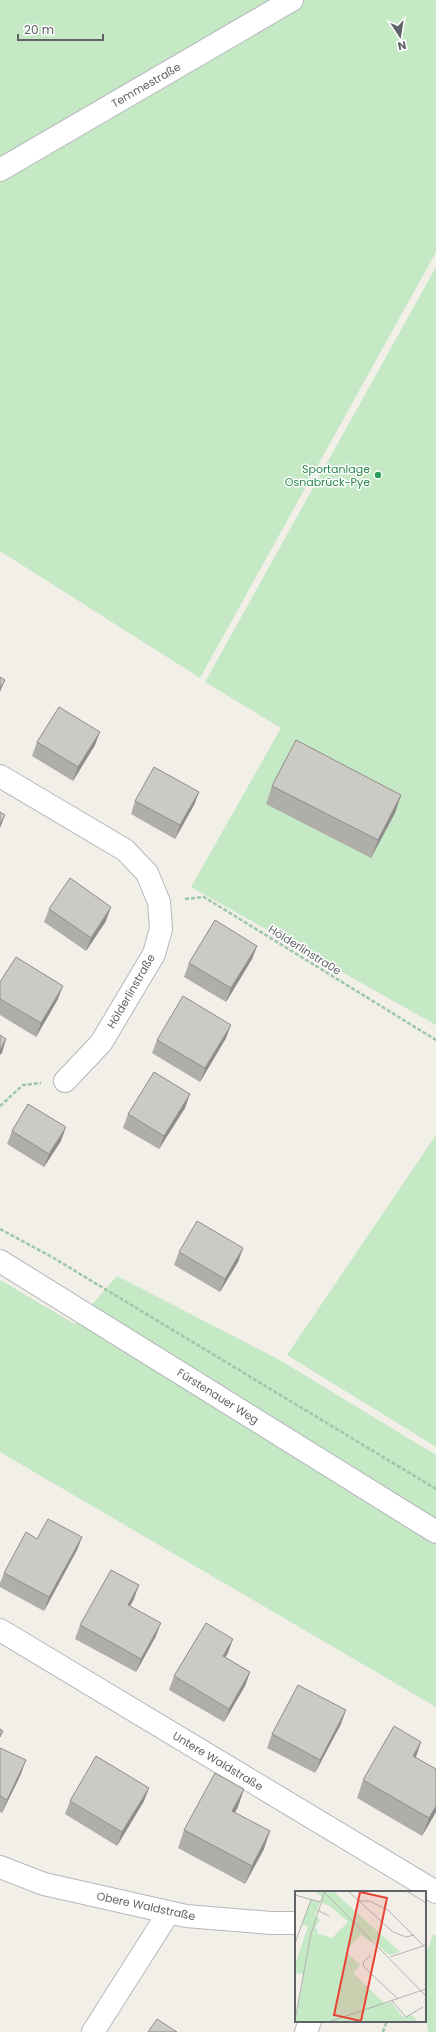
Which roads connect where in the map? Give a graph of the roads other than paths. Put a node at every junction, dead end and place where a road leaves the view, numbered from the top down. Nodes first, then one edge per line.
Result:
1 (292, 0) edge
2 (0, 170) edge
3 (0, 776) edge
4 (65, 1080) road end
5 (0, 1261) edge
6 (436, 1532) edge
7 (0, 1630) edge
8 (0, 1867) edge
9 (429, 1890) edge
10 (169, 1912) junction
11 (295, 1923) edge
12 (310, 2022) edge
13 (93, 2032) edge
14 (306, 2032) edge

1 - 2 street, Temmestraße
3 - 4 street, Hölderlinstraße
5 - 6 street, Fürstenauer Weg
7 - 9 street, Untere Waldstraße
8 - 10 street, Obere Waldstraße
10 - 11 street, Obere Waldstraße
10 - 13 street
12 - 14 street

